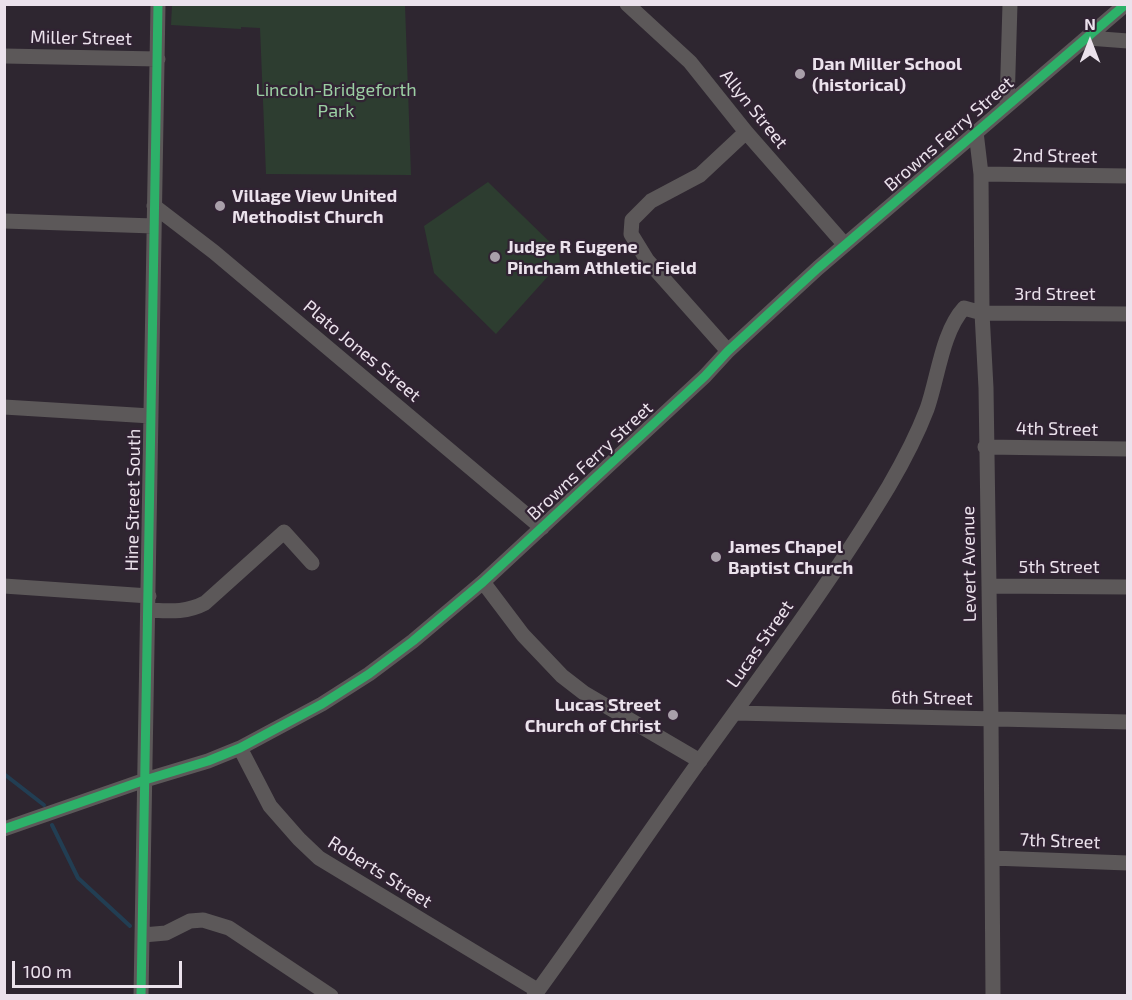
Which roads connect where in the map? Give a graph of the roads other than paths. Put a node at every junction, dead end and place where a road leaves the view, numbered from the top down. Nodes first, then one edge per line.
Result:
1 (158, 4) edge
2 (627, 4) edge
3 (1010, 4) edge
4 (1126, 4) edge
5 (1088, 38) junction
6 (1128, 41) edge
7 (4, 56) edge
8 (158, 59) junction
9 (1007, 105) junction
10 (746, 132) junction
11 (976, 132) junction
12 (981, 174) junction
13 (1128, 176) edge
14 (154, 206) junction
15 (4, 221) edge
16 (154, 226) junction
17 (845, 245) junction
18 (982, 313) junction
19 (1128, 314) edge
20 (729, 351) junction
21 (4, 407) edge
22 (151, 416) junction
23 (985, 447) junction
24 (1128, 449) edge
25 (542, 528) junction
26 (312, 563) dead end
27 (483, 582) junction
28 (4, 586) edge
29 (989, 586) junction
30 (1128, 587) edge
31 (149, 603) junction
32 (735, 713) junction
33 (991, 719) junction
34 (1128, 722) edge
35 (240, 748) junction
36 (700, 761) junction
37 (145, 780) junction
38 (4, 828) edge
39 (992, 858) junction
40 (1128, 863) edge
41 (143, 935) junction
42 (535, 993) edge
43 (141, 996) edge
44 (332, 996) edge
45 (993, 996) edge

1 - 8 street, Hine Street South
2 - 10 street, Allyn Street
3 - 9 street
4 - 5 street, Browns Ferry Street
5 - 6 street
5 - 9 street, Browns Ferry Street
7 - 8 street, Miller Street
8 - 14 street, Hine Street South
9 - 11 street, Browns Ferry Street
10 - 17 street, Allyn Street
10 - 20 street
11 - 12 street, Levert Avenue
11 - 17 street, Browns Ferry Street
12 - 13 street, 2nd Street
12 - 18 street, Levert Avenue
14 - 16 street, Hine Street South
14 - 25 street, Plato Jones Street
15 - 16 street
16 - 22 street, Hine Street South
17 - 20 street, Browns Ferry Street
18 - 19 street, 3rd Street
18 - 23 street, Levert Avenue
18 - 32 street, Lucas Street
20 - 25 street, Browns Ferry Street
21 - 22 street
22 - 31 street, Hine Street South
23 - 24 street, 4th Street
23 - 29 street, Levert Avenue
25 - 27 street, Browns Ferry Street
26 - 31 street
27 - 35 street, Browns Ferry Street
27 - 36 street
28 - 31 street
29 - 30 street, 5th Street
29 - 33 street, Levert Avenue
31 - 37 street, Hine Street South
32 - 33 street, 6th Street
32 - 36 street, Lucas Street
33 - 34 street, 6th Street
33 - 39 street, Levert Avenue
35 - 37 street, Browns Ferry Street
35 - 42 street, Roberts Street
36 - 42 street, Lucas Street
37 - 38 street, Browns Ferry Street
37 - 41 street, Hine Street South
39 - 40 street, 7th Street
39 - 45 street, Levert Avenue
41 - 43 street, Hine Street South
41 - 44 street

